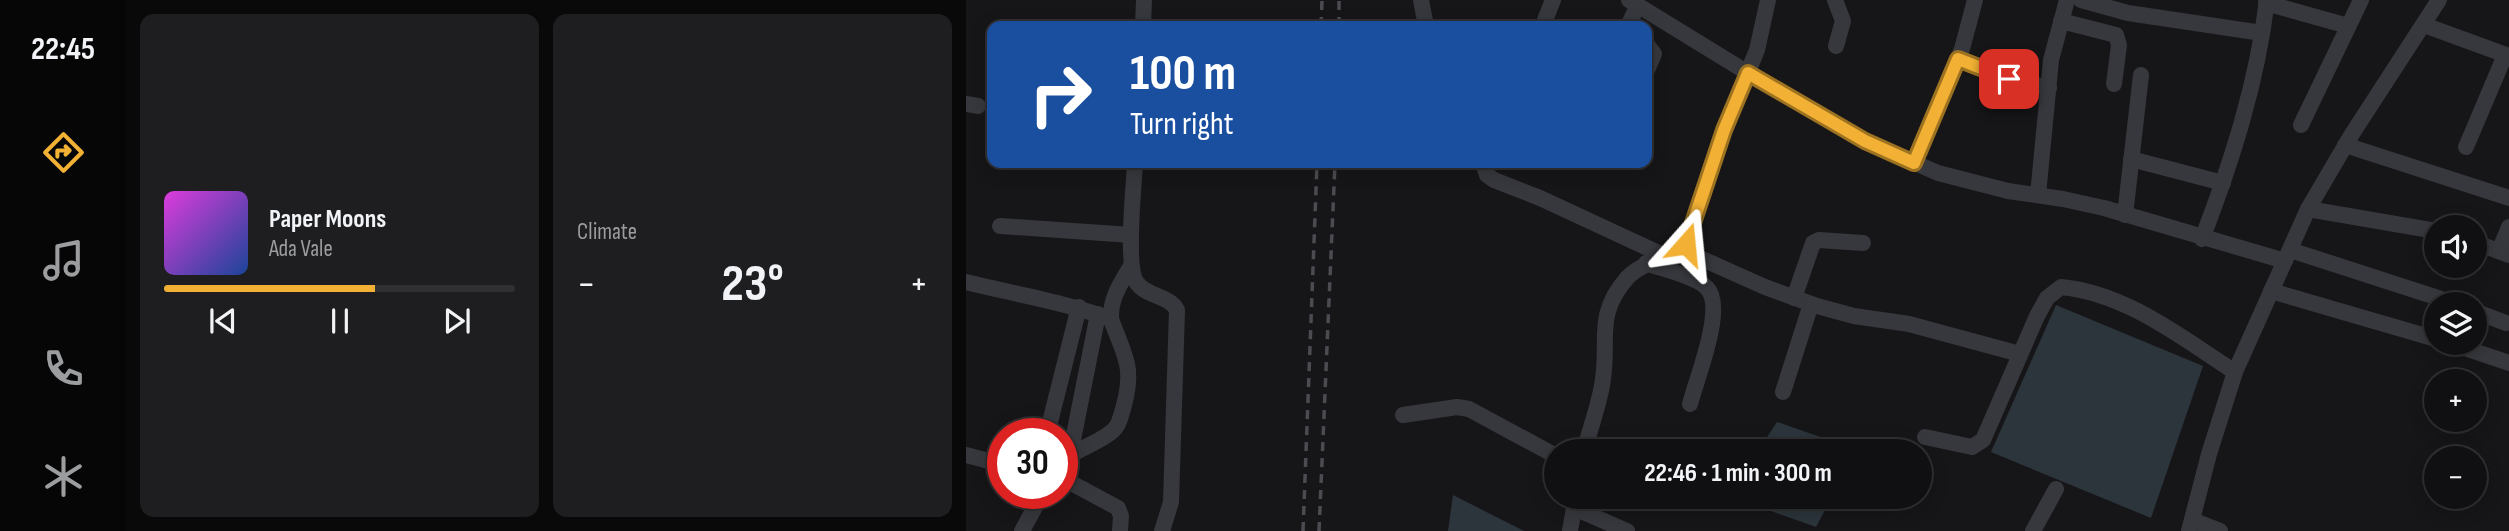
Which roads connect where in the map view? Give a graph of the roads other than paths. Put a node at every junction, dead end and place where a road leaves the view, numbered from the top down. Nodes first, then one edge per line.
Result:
1 (1144, 0) edge
2 (1421, 0) edge
3 (1553, 0) edge
4 (1768, 0) edge
5 (1835, 0) edge
6 (1975, 0) edge
7 (2067, 0) edge
8 (2081, 0) edge
9 (2361, 0) edge
10 (2439, 0) edge
11 (2266, 1) edge
12 (1634, 3) edge
13 (1545, 20) dead end
14 (1143, 21) edge
15 (1425, 21) edge
16 (1629, 21) edge
17 (2061, 21) junction
18 (2424, 25) junction
19 (2348, 26) junction
20 (2262, 33) junction
21 (1836, 46) dead end
22 (2507, 56) edge
23 (1958, 59) junction
24 (1748, 73) junction
25 (2141, 75) dead end
26 (2114, 84) dead end
27 (2049, 88) junction
28 (2301, 125) dead end
29 (2345, 145) junction
30 (2466, 147) dead end
31 (2131, 159) junction
32 (1914, 163) junction
33 (1135, 168) edge
34 (1485, 168) edge
35 (2223, 183) junction
36 (2038, 195) junction
37 (2509, 198) edge
38 (2308, 209) junction
39 (2125, 215) junction
40 (1000, 226) dead end
41 (2509, 226) edge
42 (2424, 229) edge
43 (1132, 235) junction
44 (2203, 239) junction
45 (1863, 243) dead end
46 (2487, 247) edge
47 (1682, 250) junction
48 (2504, 253) edge
49 (2288, 256) junction
50 (1665, 257) junction
51 (1646, 263) junction
52 (1132, 266) junction
53 (966, 282) edge
54 (2272, 291) junction
55 (2424, 295) edge
56 (1794, 298) junction
57 (1811, 304) junction
58 (1079, 307) junction
59 (1104, 316) junction
60 (2487, 316) edge
61 (2506, 323) dead end
62 (2424, 335) edge
63 (2020, 354) junction
64 (2486, 355) edge
65 (2509, 363) edge
66 (2235, 372) junction
67 (1783, 392) dead end
68 (1690, 404) dead end
69 (1403, 415) dead end
70 (1051, 418) edge
71 (1077, 418) edge
72 (1925, 437) dead end
73 (1588, 439) edge
74 (1544, 450) edge
75 (1078, 451) edge
76 (966, 455) edge
77 (987, 460) edge
78 (1078, 487) edge
79 (2056, 489) dead end
80 (1034, 509) edge
81 (1574, 509) edge
82 (1586, 509) edge
83 (2191, 526) edge
84 (1022, 531) edge
85 (1121, 531) edge
86 (1162, 531) edge
87 (1570, 531) edge
88 (1627, 531) edge
89 (2033, 531) edge
90 (2220, 531) edge

1 - 14 street
2 - 15 street
3 - 13 street
4 - 24 street
5 - 21 street
6 - 23 street
7 - 17 street
8 - 20 street
9 - 19 street
10 - 18 street
11 - 19 street
11 - 20 street
12 - 16 street
12 - 24 street
17 - 26 street
17 - 27 street
18 - 22 street
18 - 29 street
19 - 28 street
20 - 35 street
22 - 30 street
23 - 27 street
23 - 32 street
24 - 32 street
24 - 47 street
25 - 31 street
27 - 36 street
29 - 37 street
29 - 38 street
31 - 35 street
31 - 39 street
32 - 36 street
33 - 43 street
34 - 50 street
35 - 44 street
36 - 39 street
38 - 42 street
38 - 49 street
39 - 44 street
40 - 43 street
41 - 48 street
43 - 52 street
44 - 49 street
45 - 56 street
46 - 48 street
47 - 50 street
47 - 56 street
49 - 54 street
49 - 55 street
50 - 51 street
51 - 68 street
51 - 73 street
52 - 59 street
52 - 86 street
53 - 58 street
54 - 62 street
54 - 66 street
56 - 57 street
57 - 63 street
57 - 67 street
58 - 59 street
58 - 70 street
59 - 71 street
59 - 75 street
60 - 61 street
63 - 66 street
63 - 72 street
64 - 65 street
66 - 83 street
69 - 74 street
76 - 77 street
78 - 85 street
79 - 89 street
80 - 84 street
81 - 87 street
82 - 88 street
83 - 90 street

